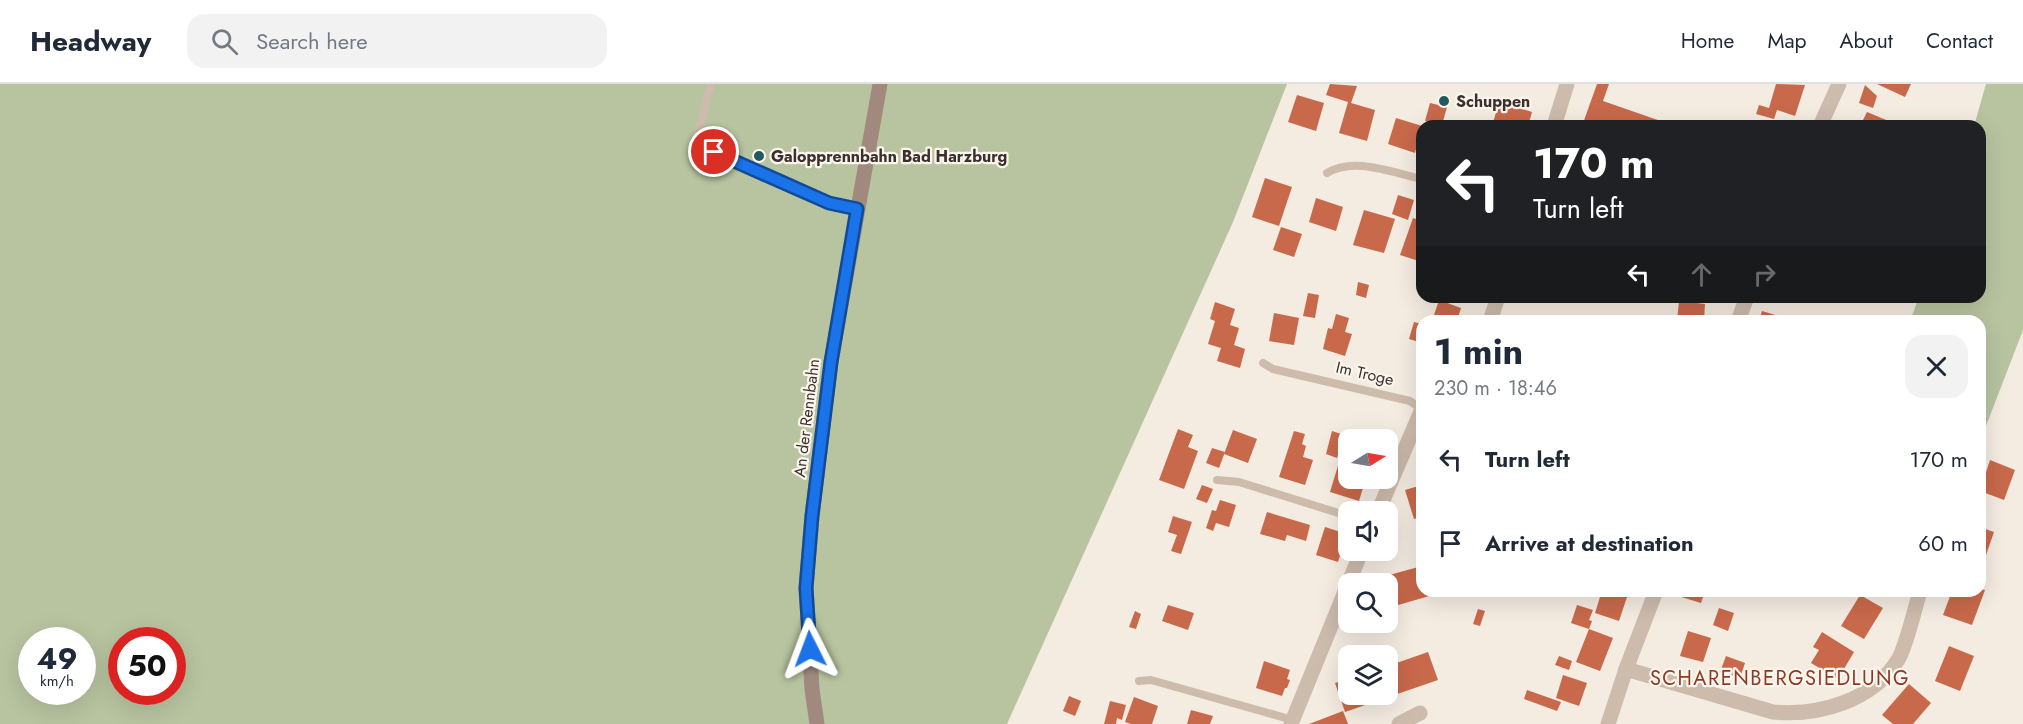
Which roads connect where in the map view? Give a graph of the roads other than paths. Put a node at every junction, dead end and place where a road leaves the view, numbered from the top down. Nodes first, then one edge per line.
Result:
1 (711, 84) edge
2 (880, 84) edge
3 (1567, 84) edge
4 (1839, 84) edge
5 (1556, 120) edge
6 (1823, 120) edge
7 (1327, 173) dead end
8 (1416, 178) edge
9 (857, 209) junction
10 (1263, 363) dead end
11 (1416, 405) edge
12 (1416, 423) edge
13 (1217, 480) dead end
14 (1383, 501) edge
15 (1338, 513) edge
16 (1358, 561) edge
17 (1654, 597) edge
18 (1918, 597) edge
19 (1626, 669) junction
20 (1139, 681) dead end
21 (1420, 713) dead end
22 (1292, 722) edge
23 (817, 724) edge
24 (1399, 724) edge
25 (1608, 724) edge

1 - 9 lane
2 - 9 main road, An der Rennbahn
3 - 5 street
4 - 6 street
7 - 8 lane
9 - 23 main road, An der Rennbahn
10 - 11 lane, Im Troge
12 - 14 street, Im Troge
13 - 15 lane
16 - 22 street
17 - 19 street
18 - 19 street
19 - 25 street
20 - 22 lane
21 - 24 street

